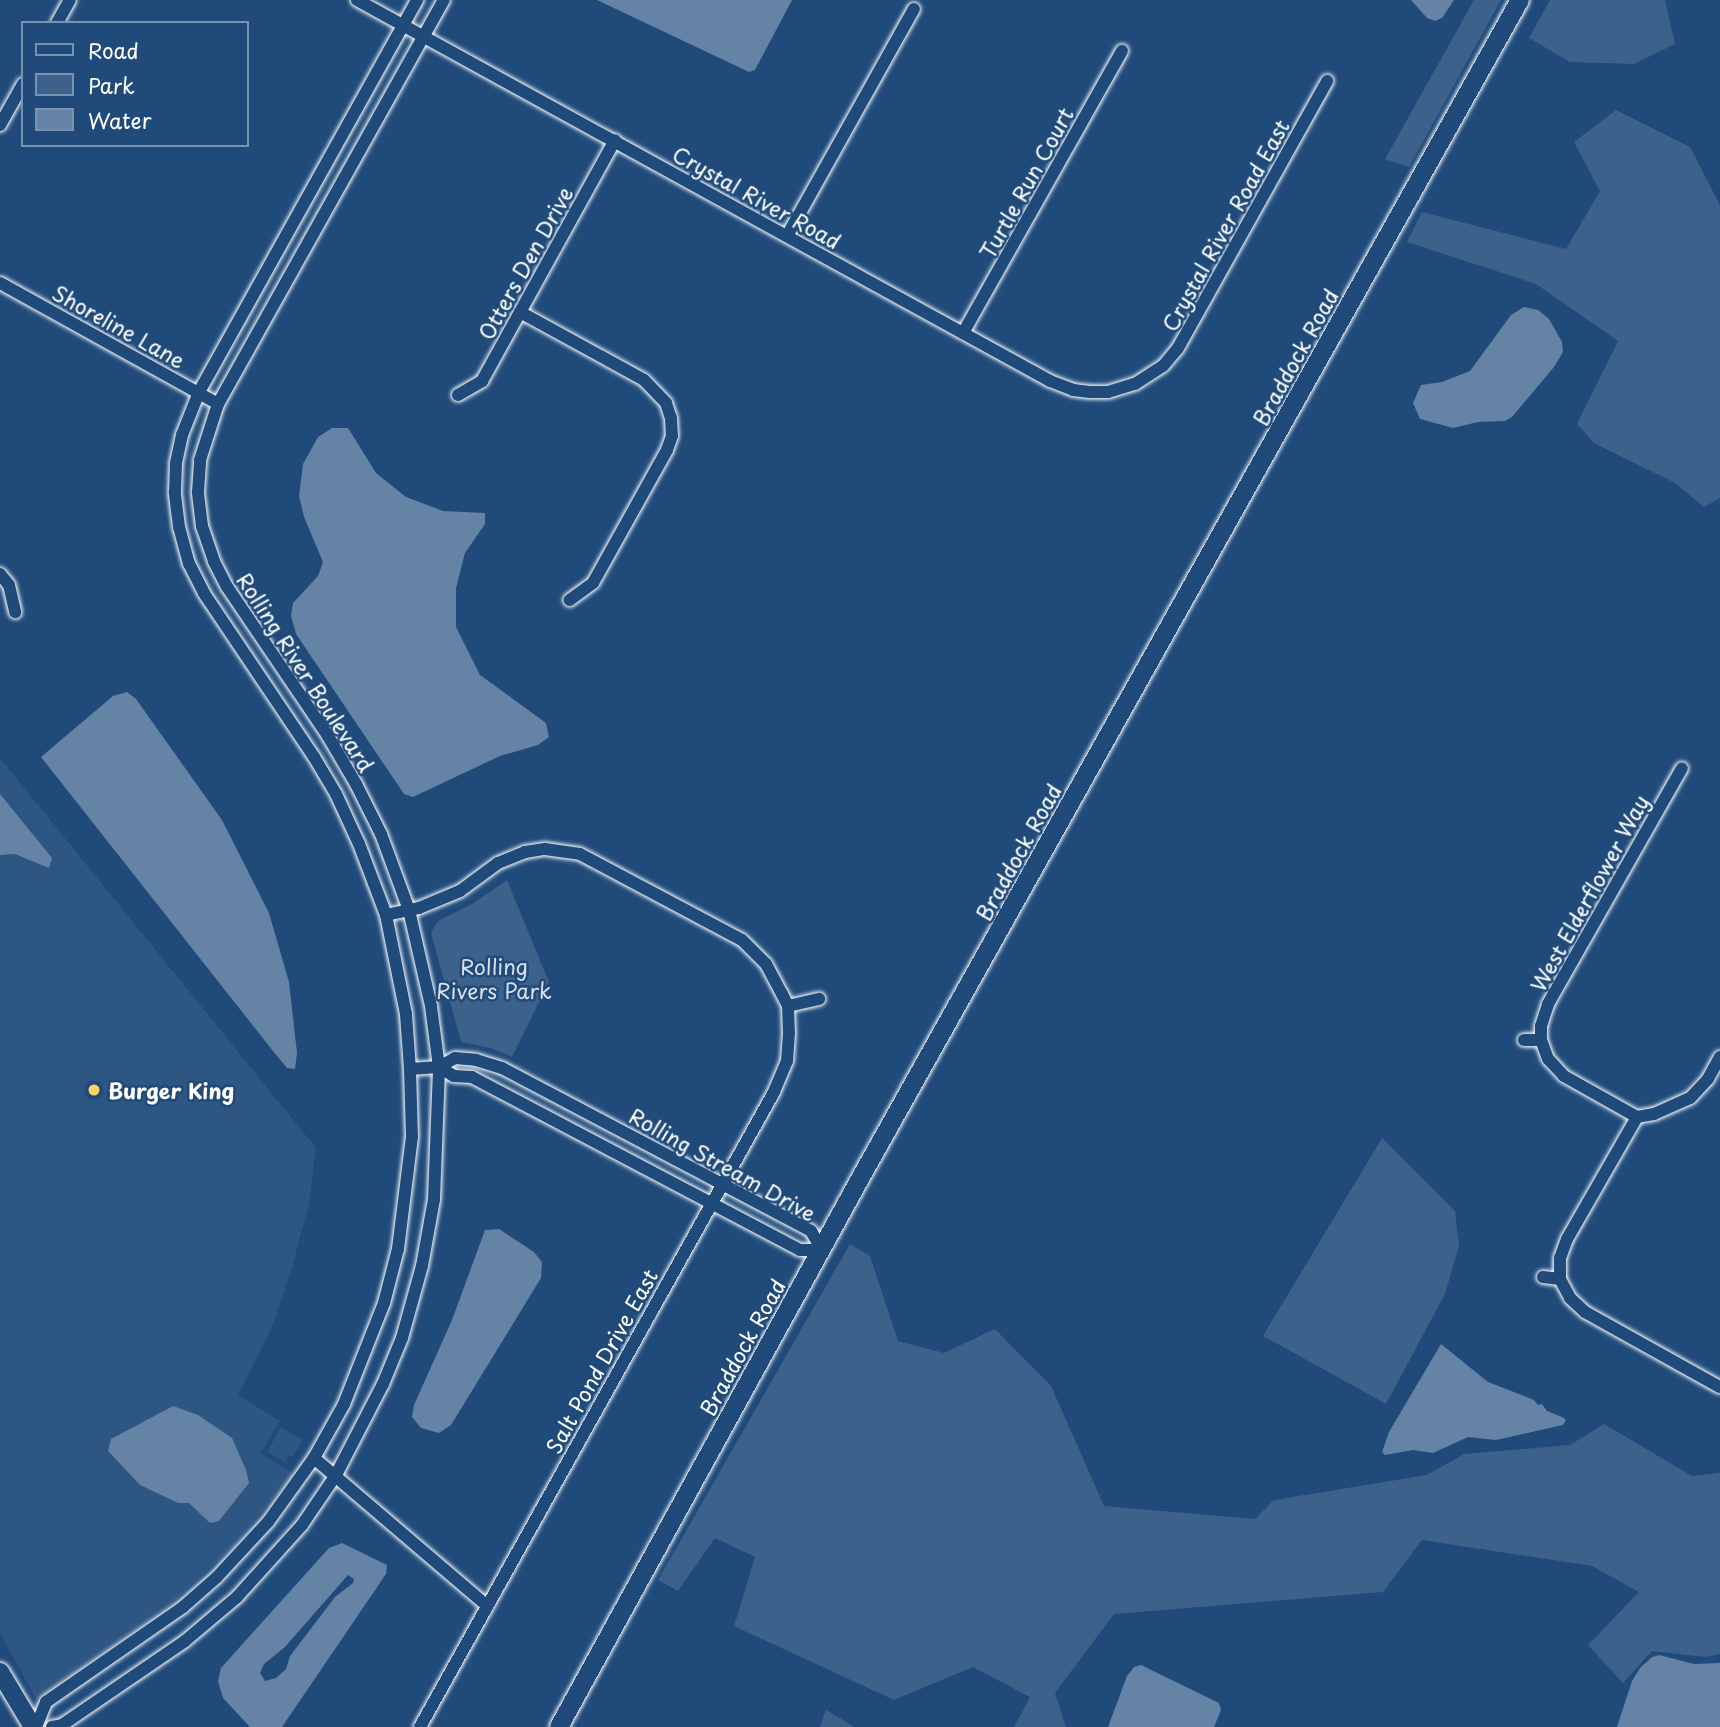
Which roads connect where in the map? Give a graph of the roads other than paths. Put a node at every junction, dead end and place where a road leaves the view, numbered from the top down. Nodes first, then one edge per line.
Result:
1 (70, 0) edge
2 (357, 0) edge
3 (417, 0) edge
4 (444, 0) edge
5 (1520, 0) edge
6 (914, 9) dead end
7 (58, 21) edge
8 (403, 25) junction
9 (424, 36) junction
10 (1122, 51) dead end
11 (1327, 82) dead end
12 (21, 88) edge
13 (0, 125) edge
14 (615, 140) junction
15 (787, 236) junction
16 (0, 283) edge
17 (520, 312) junction
18 (963, 333) junction
19 (1145, 379) joint
20 (199, 392) junction
21 (458, 395) dead end
22 (218, 404) junction
23 (0, 574) edge
24 (570, 600) dead end
25 (15, 612) dead end
26 (1682, 768) dead end
27 (409, 911) junction
28 (386, 915) junction
29 (819, 999) dead end
30 (788, 1006) junction
31 (1524, 1040) dead end
32 (1541, 1040) junction
33 (1720, 1057) edge
34 (439, 1067) junction
35 (410, 1069) junction
36 (1637, 1116) junction
37 (722, 1184) junction
38 (711, 1203) junction
39 (822, 1250) junction
40 (1544, 1277) dead end
41 (1560, 1279) junction
42 (1720, 1387) edge
43 (314, 1458) junction
44 (336, 1475) junction
45 (487, 1606) junction
46 (0, 1672) edge
47 (34, 1727) edge
48 (52, 1727) edge
49 (420, 1727) edge
50 (559, 1727) edge

1 - 7 street
2 - 8 street, Crystal River Road
3 - 8 street, Rolling River Boulevard
4 - 9 street, Rolling River Boulevard
5 - 39 street, Braddock Road
6 - 15 street
8 - 9 street, Crystal River Road
8 - 20 street, Rolling River Boulevard
9 - 14 street, Crystal River Road
9 - 22 street, Rolling River Boulevard
10 - 18 street, Turtle Run Court
11 - 19 street, Crystal River Road East
12 - 13 street
14 - 15 street, Crystal River Road
14 - 17 street, Otters Den Drive
15 - 18 street, Crystal River Road
16 - 20 street, Shoreline Lane
17 - 21 street, Otters Den Drive
17 - 24 street
18 - 19 street, Crystal River Road
20 - 22 street, Shoreline Lane
20 - 28 street, Rolling River Boulevard
22 - 27 street, Rolling River Boulevard
23 - 25 street
26 - 32 street, West Elderflower Way
27 - 28 street
27 - 30 street
27 - 34 street, Rolling River Boulevard
28 - 35 street, Rolling River Boulevard
29 - 30 street
30 - 37 street, Salt Pond Drive East
31 - 32 street
32 - 36 street
33 - 36 street
34 - 35 street, Rolling Stream Drive
34 - 37 street, Rolling Stream Drive
34 - 38 street, Rolling Stream Drive
34 - 44 street, Rolling River Boulevard
35 - 43 street, Rolling River Boulevard
36 - 41 street
37 - 38 street, Salt Pond Drive East
37 - 39 street, Rolling Stream Drive
38 - 39 street, Rolling Stream Drive
38 - 45 street, Salt Pond Drive East
39 - 50 street, Braddock Road
40 - 41 street
41 - 42 street
43 - 44 street
43 - 47 street, Rolling River Boulevard
44 - 45 street
44 - 48 street, Rolling River Boulevard
45 - 49 street, Salt Pond Drive East
46 - 47 street

